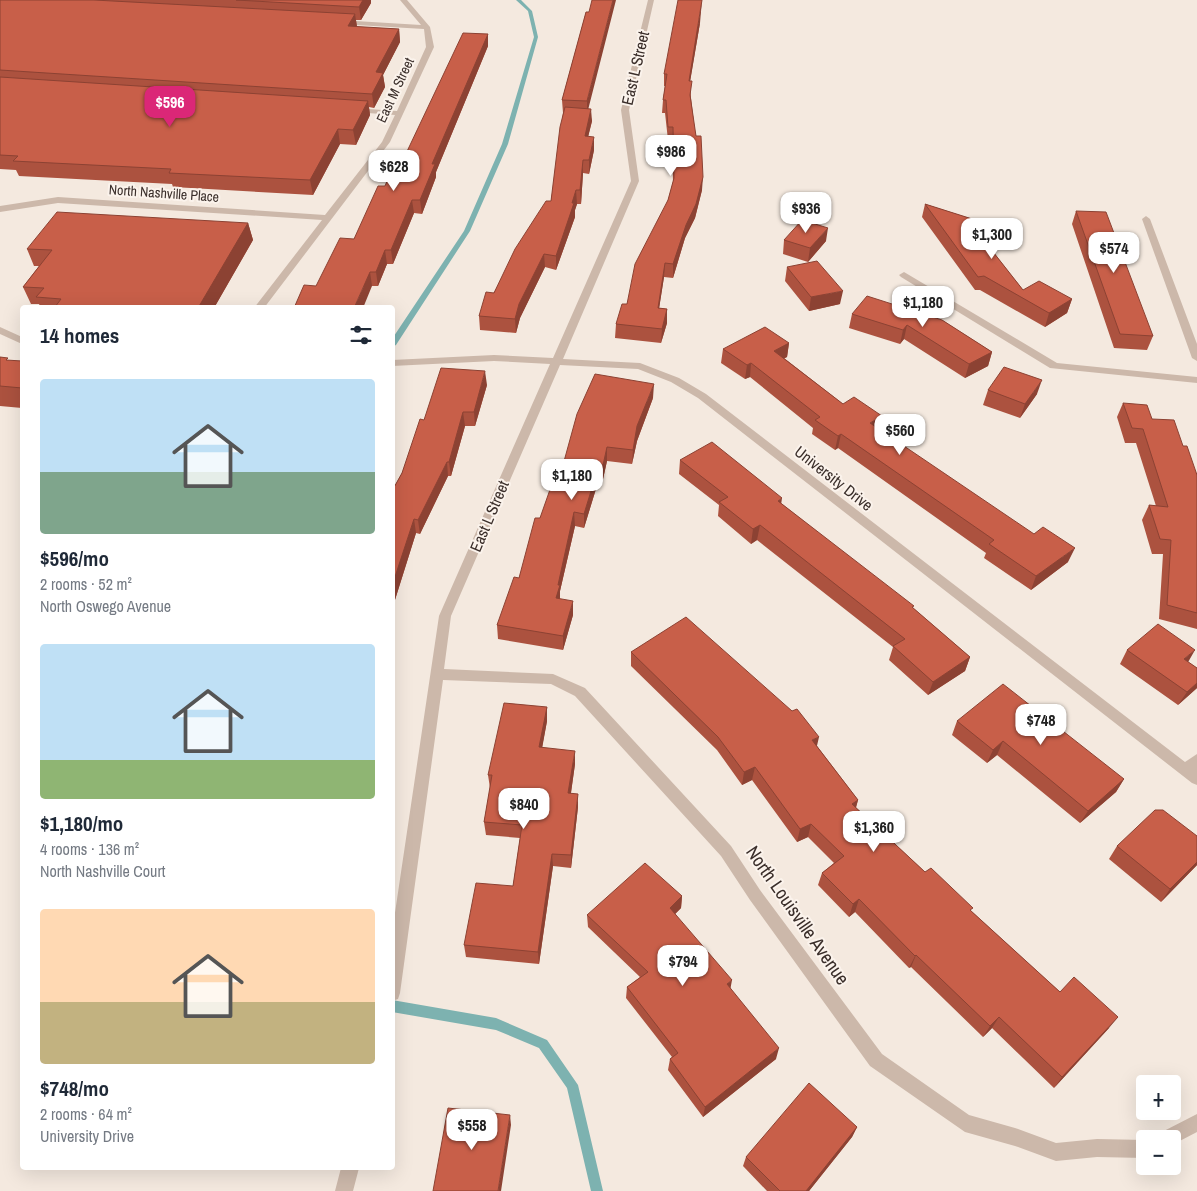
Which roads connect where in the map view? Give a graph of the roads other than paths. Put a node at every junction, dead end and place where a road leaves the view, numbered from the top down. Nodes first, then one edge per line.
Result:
1 (403, 0) edge
2 (651, 0) edge
3 (328, 22) edge
4 (427, 27) junction
5 (349, 110) edge
6 (399, 113) junction
7 (0, 209) edge
8 (327, 218) junction
9 (1146, 219) dead end
10 (904, 275) dead end
11 (261, 305) edge
12 (0, 330) edge
13 (20, 340) edge
14 (1197, 358) edge
15 (556, 361) junction
16 (395, 363) edge
17 (1197, 380) edge
18 (436, 674) junction
19 (1193, 770) edge
20 (395, 976) edge
21 (1197, 1123) edge
22 (1181, 1131) edge
23 (1136, 1149) edge
24 (349, 1170) edge
25 (344, 1191) edge

1 - 4 street
2 - 15 street, East L Street
3 - 4 street
4 - 6 street, East M Street
5 - 6 street
6 - 8 street, East M Street
7 - 8 street, North Nashville Place
8 - 11 street, East M Street
9 - 14 street
10 - 17 street
12 - 13 street
15 - 16 street, University Drive
15 - 18 street, East L Street
15 - 19 street, University Drive
18 - 20 street, East L Street
18 - 23 street, North Louisville Avenue
21 - 22 street
24 - 25 street

